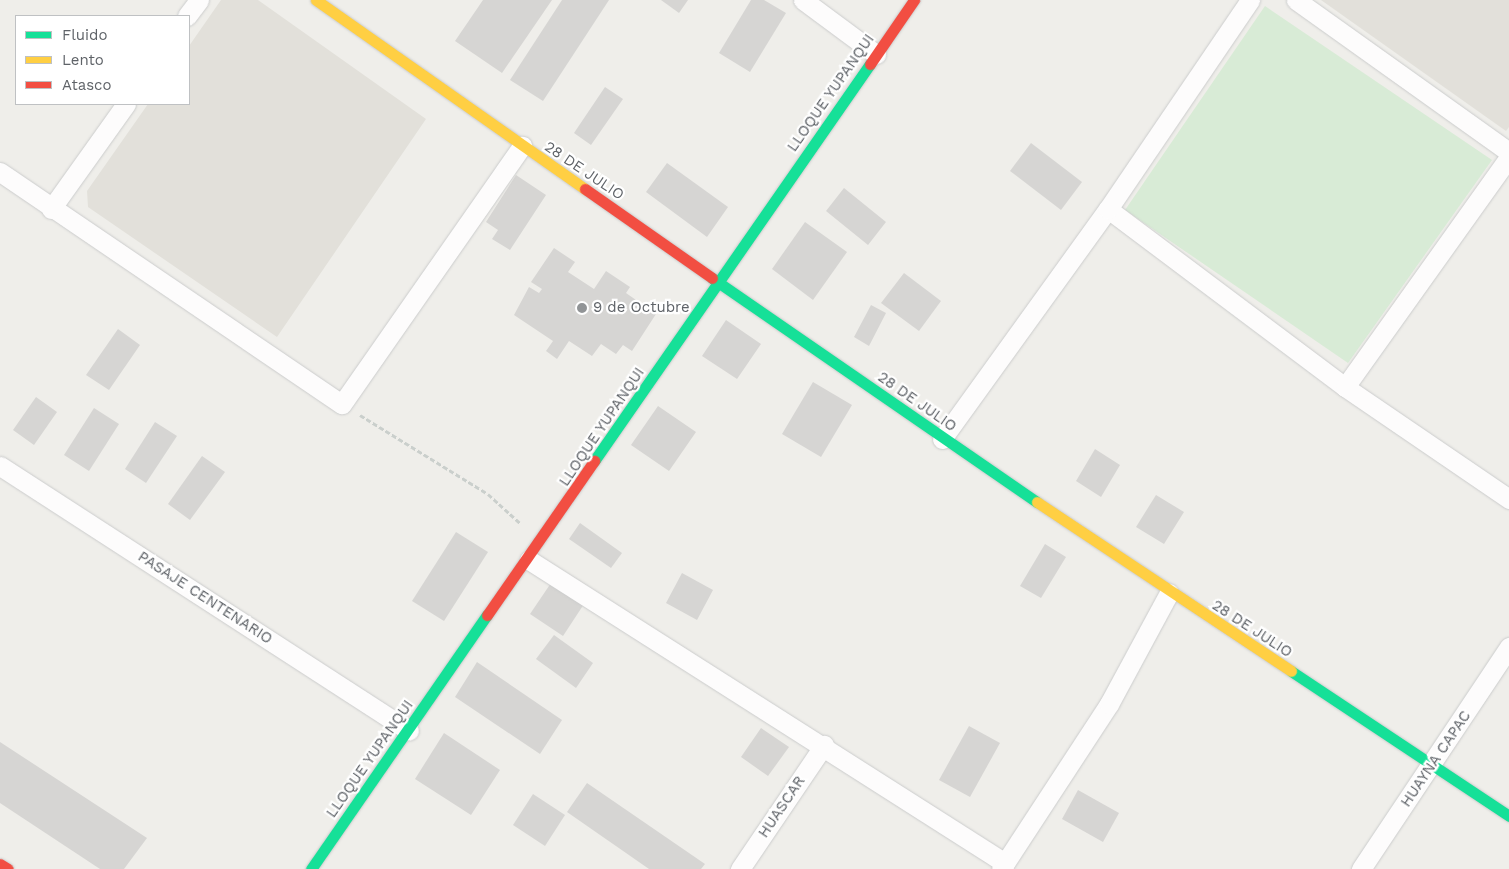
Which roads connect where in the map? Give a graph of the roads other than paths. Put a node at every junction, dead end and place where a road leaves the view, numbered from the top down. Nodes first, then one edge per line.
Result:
1 (199, 0) edge
2 (316, 0) edge
3 (803, 0) edge
4 (914, 0) edge
5 (1250, 0) edge
6 (1296, 0) edge
7 (188, 15) edge
8 (876, 54) junction
9 (125, 105) edge
10 (522, 146) junction
11 (1509, 152) edge
12 (1509, 157) edge
13 (0, 172) edge
14 (51, 208) junction
15 (1108, 209) junction
16 (720, 281) junction
17 (1345, 387) junction
18 (942, 439) junction
19 (0, 466) edge
20 (1509, 499) edge
21 (529, 560) junction
22 (1169, 593) junction
23 (1509, 647) edge
24 (409, 731) junction
25 (824, 745) junction
26 (1434, 765) junction
27 (1509, 816) edge
28 (0, 864) edge
29 (1003, 866) edge
30 (8, 869) edge
31 (311, 869) edge
32 (740, 869) edge
33 (1361, 869) edge

1 - 7 street
2 - 10 street, 28 DE JULIO
3 - 8 street
4 - 8 street, LLOQUE YUPANQUI
5 - 15 street
6 - 11 street
8 - 16 street, LLOQUE YUPANQUI
9 - 14 street
10 - 14 street
10 - 16 street, 28 DE JULIO
12 - 17 street
13 - 14 street
15 - 17 street
15 - 18 street
16 - 18 street, 28 DE JULIO
16 - 21 street, LLOQUE YUPANQUI
17 - 20 street
18 - 22 street, 28 DE JULIO
19 - 24 street, PASAJE CENTENARIO
21 - 24 street, LLOQUE YUPANQUI
21 - 25 street
22 - 26 street, 28 DE JULIO
22 - 29 street
23 - 26 street, HUAYNA CAPAC
24 - 31 street, LLOQUE YUPANQUI
25 - 29 street
25 - 32 street, HUASCAR
26 - 27 street, 28 DE JULIO
26 - 33 street, HUAYNA CAPAC
28 - 30 street

